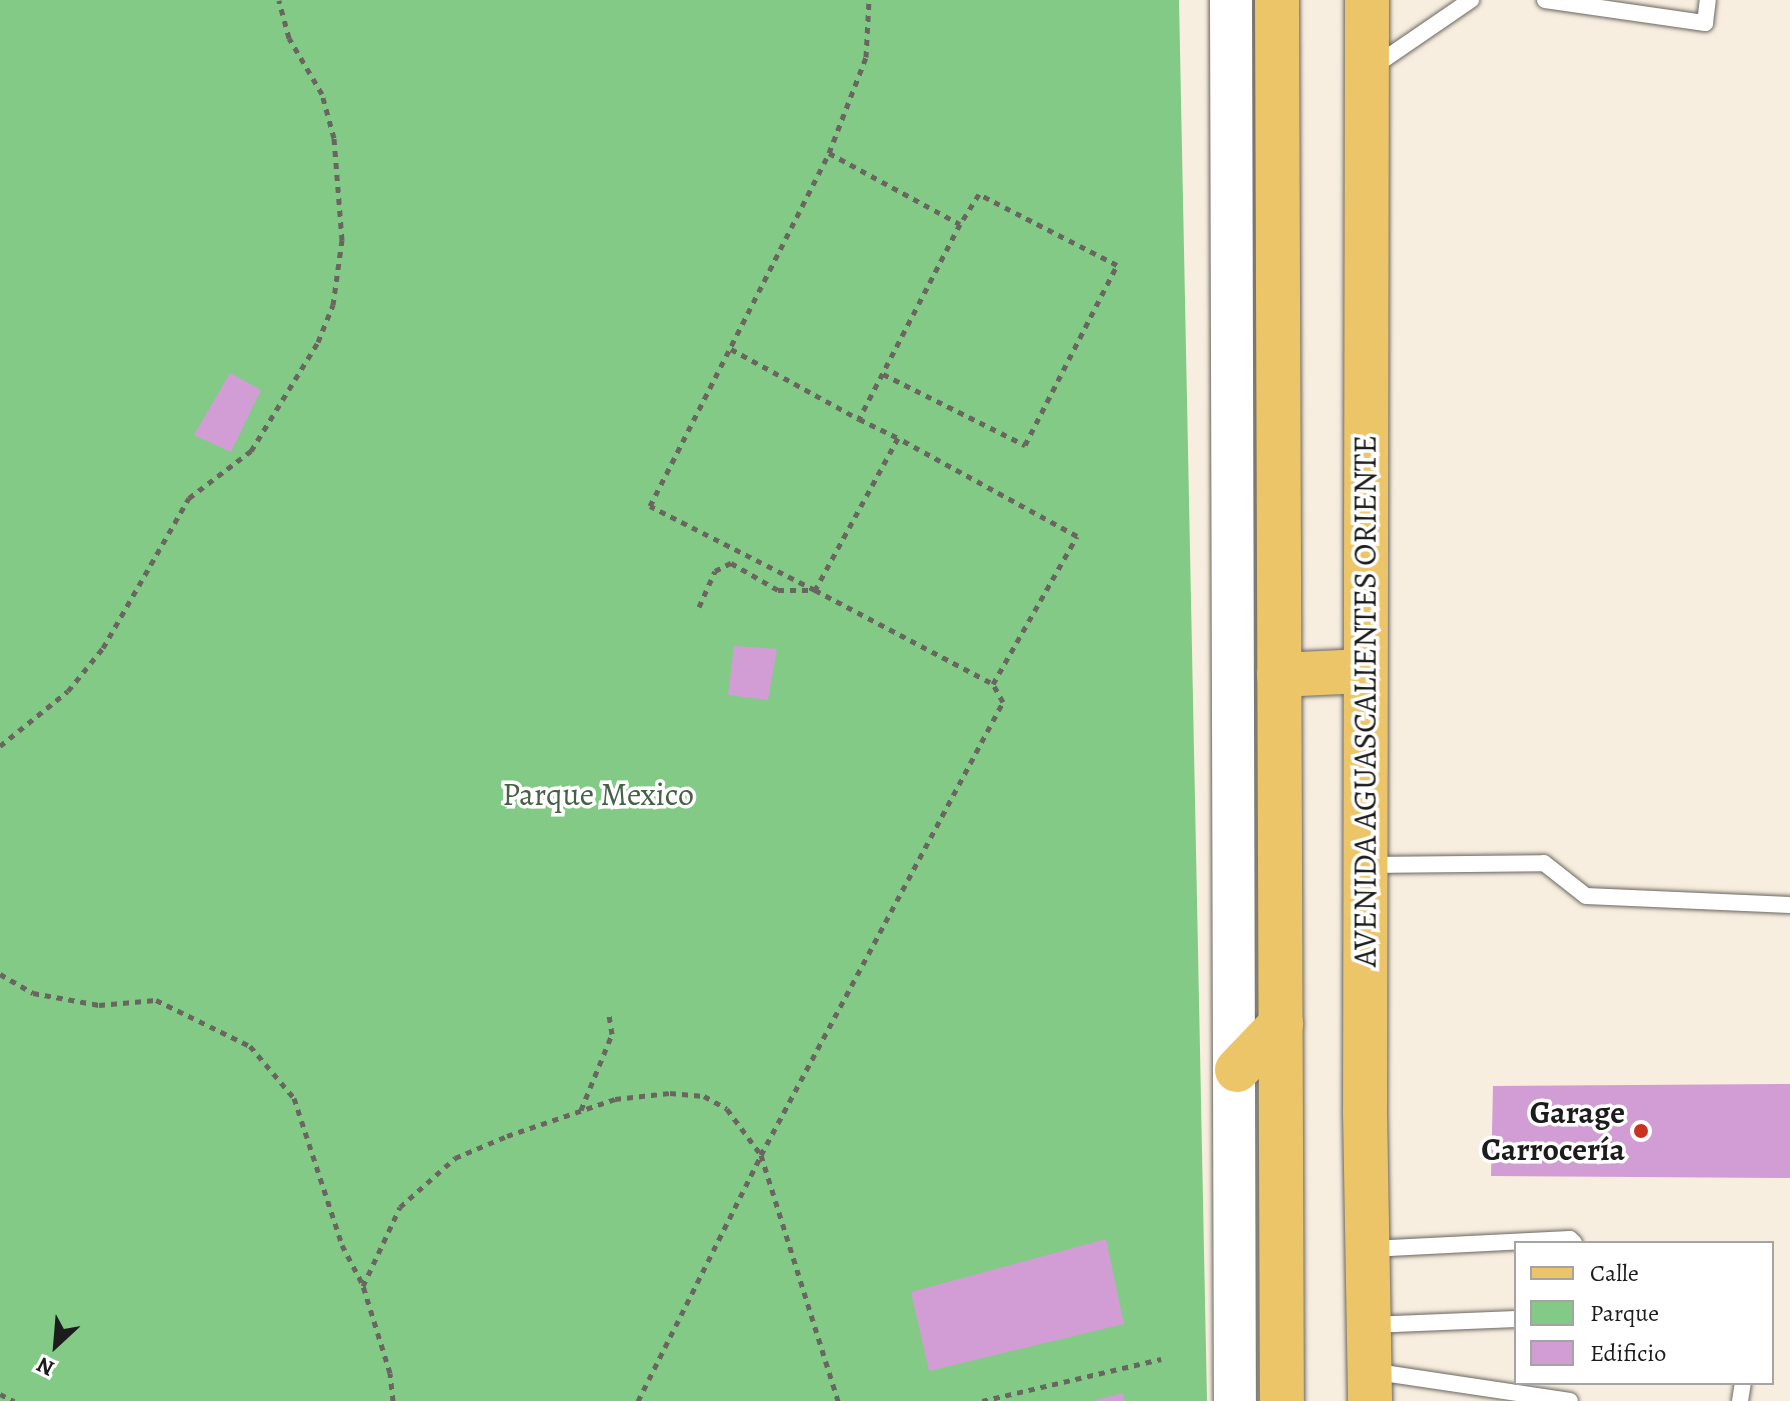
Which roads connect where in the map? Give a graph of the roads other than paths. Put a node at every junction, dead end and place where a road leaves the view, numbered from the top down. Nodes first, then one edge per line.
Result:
1 (1231, 0) edge
2 (1277, 0) edge
3 (1367, 0) edge
4 (1471, 0) edge
5 (1545, 0) edge
6 (1708, 0) edge
7 (1368, 70) junction
8 (1364, 671) junction
9 (1279, 675) junction
10 (1364, 865) junction
11 (1790, 905) edge
12 (1281, 1024) junction
13 (1237, 1070) junction
14 (1529, 1241) edge
15 (1572, 1241) edge
16 (1514, 1242) edge
17 (1367, 1249) junction
18 (1514, 1319) edge
19 (1368, 1326) junction
20 (1370, 1386) edge
21 (1235, 1401) edge
22 (1282, 1401) edge
23 (1570, 1401) edge

1 - 13 street
2 - 9 main road
3 - 7 main road, AVENIDA AGUASCALIENTES ORIENTE
4 - 7 lane
5 - 6 lane
7 - 8 main road, AVENIDA AGUASCALIENTES ORIENTE
8 - 9 main road
8 - 10 main road, AVENIDA AGUASCALIENTES ORIENTE
9 - 12 main road
10 - 11 lane
10 - 17 main road, AVENIDA AGUASCALIENTES ORIENTE
12 - 13 main road
12 - 22 main road
13 - 21 street
14 - 15 lane
16 - 17 lane
17 - 19 main road, AVENIDA AGUASCALIENTES ORIENTE
18 - 19 lane
19 - 20 main road, AVENIDA AGUASCALIENTES ORIENTE
20 - 23 lane

